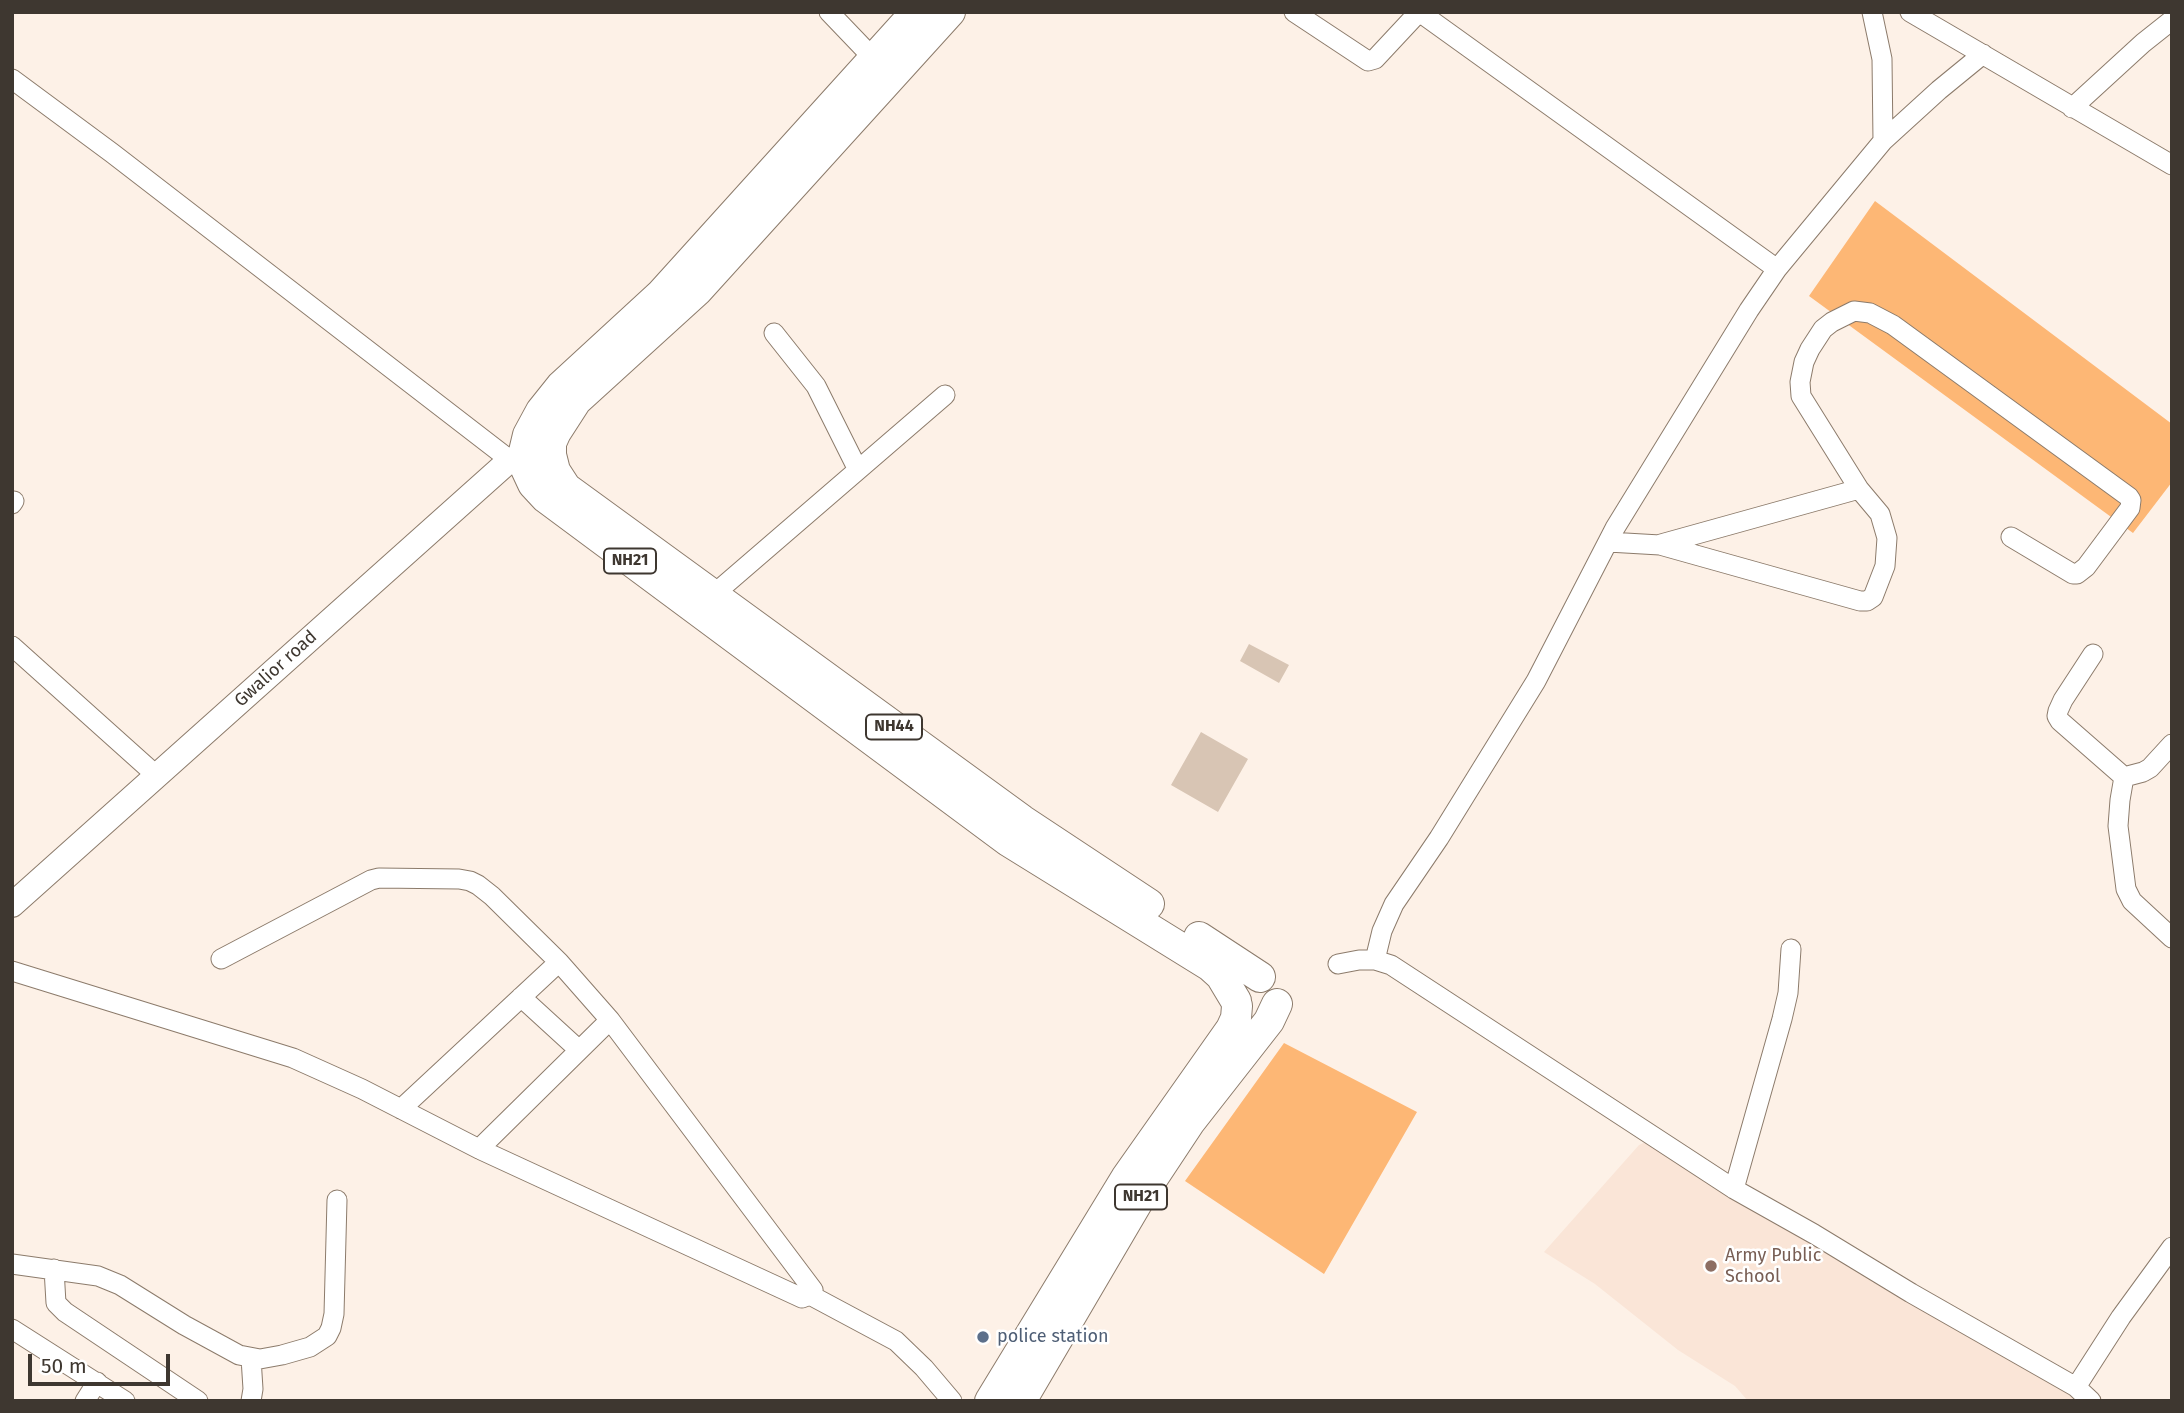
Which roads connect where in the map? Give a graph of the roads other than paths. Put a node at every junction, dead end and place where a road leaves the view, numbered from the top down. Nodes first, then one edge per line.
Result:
1 (829, 12) edge
2 (916, 12) edge
3 (950, 12) edge
4 (1294, 12) edge
5 (1872, 12) edge
6 (1910, 12) edge
7 (2172, 20) edge
8 (1983, 54) junction
9 (874, 59) junction
10 (12, 79) edge
11 (2072, 108) junction
12 (1883, 141) junction
13 (2172, 164) edge
14 (1777, 269) junction
15 (774, 333) dead end
16 (944, 395) dead end
17 (528, 457) junction
18 (858, 470) junction
19 (1858, 489) junction
20 (2011, 537) dead end
21 (1608, 542) junction
22 (1660, 545) junction
23 (713, 595) junction
24 (12, 646) edge
25 (2093, 654) dead end
26 (2172, 744) edge
27 (156, 776) junction
28 (2124, 777) junction
29 (12, 905) edge
30 (2172, 938) edge
31 (1791, 949) dead end
32 (221, 958) dead end
33 (1375, 960) junction
34 (559, 962) junction
35 (1338, 964) dead end
36 (12, 971) edge
37 (1260, 977) junction
38 (521, 997) junction
39 (1236, 1003) junction
40 (1277, 1004) junction
41 (610, 1020) junction
42 (579, 1050) junction
43 (401, 1109) junction
44 (479, 1149) junction
45 (1734, 1189) junction
46 (337, 1200) dead end
47 (2172, 1247) edge
48 (12, 1264) edge
49 (54, 1269) junction
50 (810, 1295) junction
51 (12, 1329) edge
52 (251, 1359) junction
53 (97, 1382) junction
54 (2076, 1387) junction
55 (85, 1401) edge
56 (125, 1401) edge
57 (198, 1401) edge
58 (251, 1401) edge
59 (952, 1401) edge
60 (990, 1401) edge
61 (1021, 1401) edge
62 (2091, 1401) edge

1 - 9 street
2 - 9 highway
3 - 17 highway
4 - 14 street
5 - 12 street
6 - 8 street
7 - 11 street
8 - 11 street
8 - 12 street
9 - 17 highway
10 - 17 street
11 - 13 street
12 - 14 street
14 - 21 street
15 - 18 street
16 - 18 street
17 - 23 highway, NH44
17 - 27 main road, Gwalior road
17 - 39 highway, NH21
18 - 23 street
19 - 20 street
19 - 22 street
19 - 22 street
21 - 22 street
21 - 33 street
23 - 37 highway, NH44
24 - 27 street
25 - 28 street
26 - 28 street
27 - 29 main road, Gwalior road
28 - 30 street
31 - 45 street
32 - 34 street
33 - 35 street
33 - 45 street
34 - 38 street
34 - 41 street
36 - 43 street
37 - 39 highway
37 - 40 highway, NH44
38 - 42 street
38 - 43 street
39 - 40 highway
39 - 60 highway, NH21
40 - 61 highway, NH21
41 - 42 street
41 - 50 street
42 - 44 street
43 - 44 street
44 - 50 street
45 - 54 street
46 - 52 street
47 - 54 street
48 - 49 street
49 - 52 street
49 - 57 street
50 - 59 street
51 - 53 street
52 - 58 street
53 - 55 street
53 - 56 street
54 - 62 street

